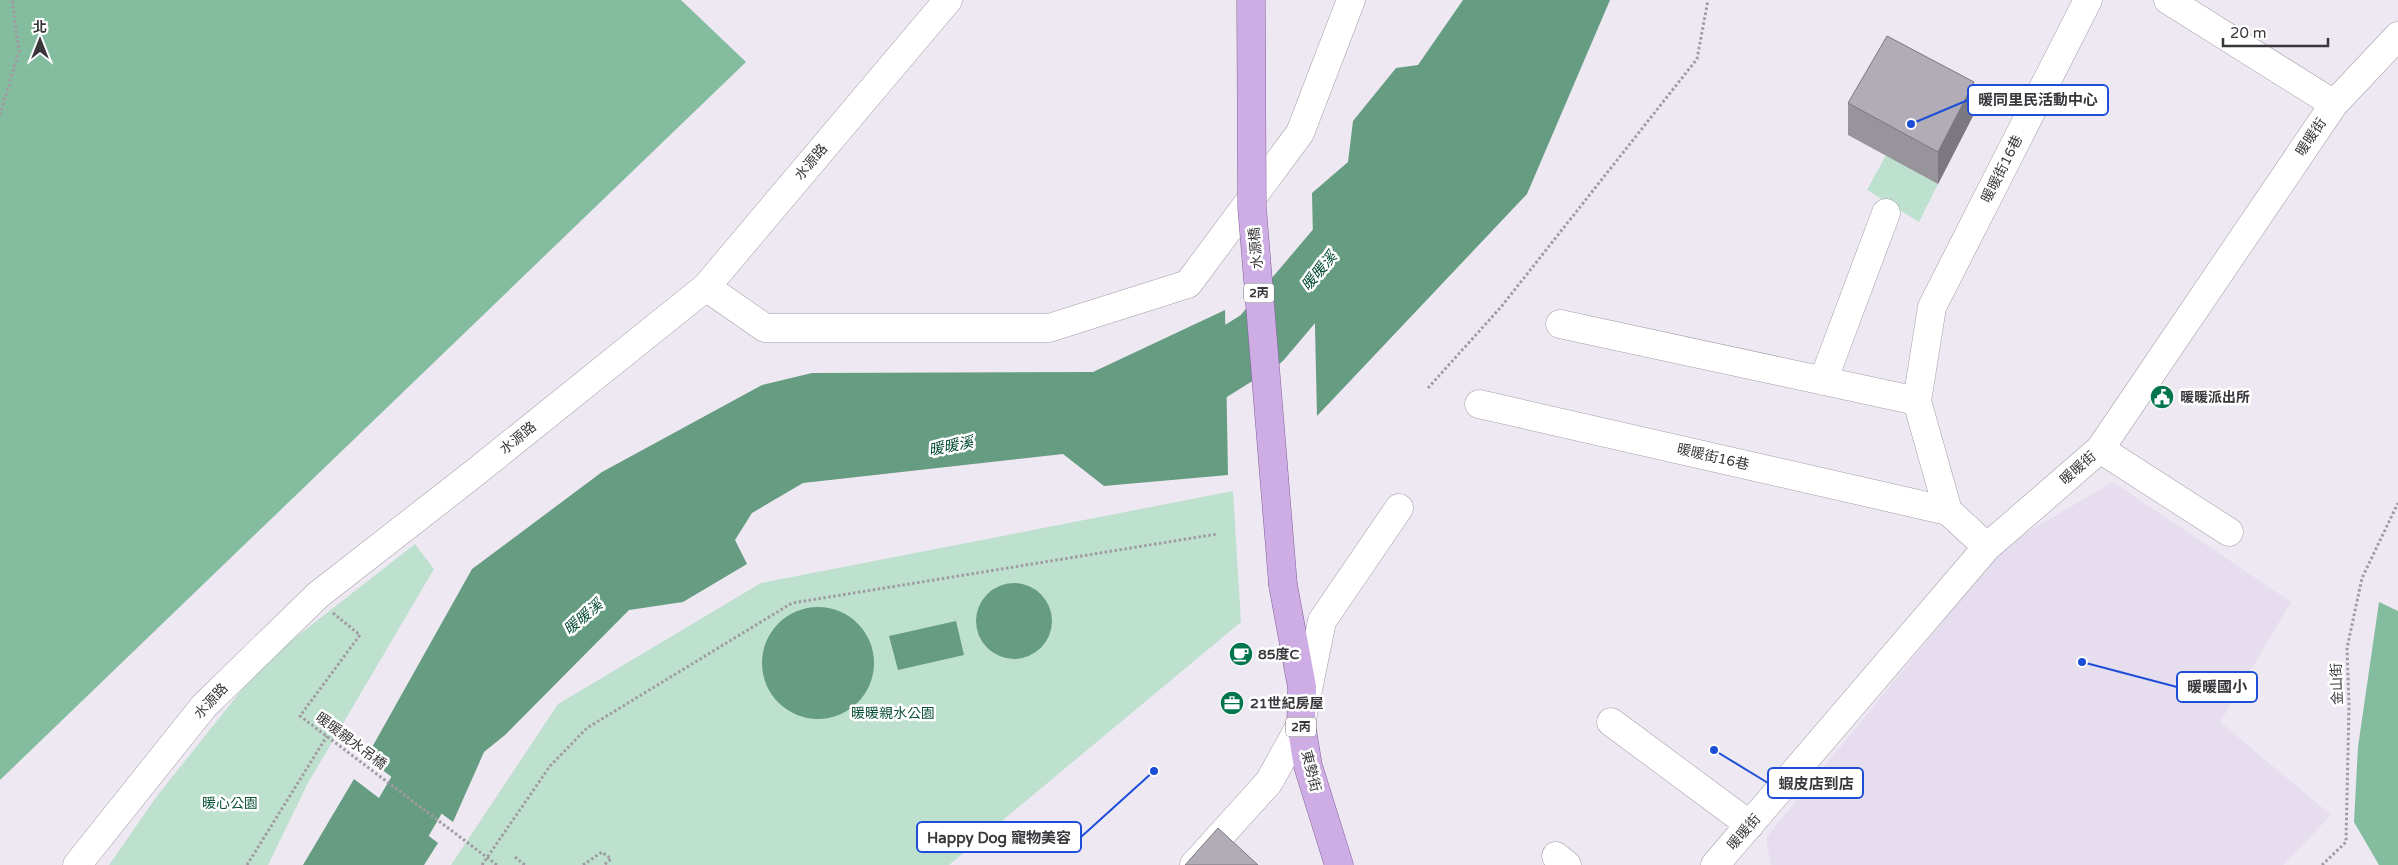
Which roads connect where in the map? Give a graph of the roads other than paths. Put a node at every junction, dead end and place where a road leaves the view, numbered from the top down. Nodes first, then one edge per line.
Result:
1 (948, 0) edge
2 (1251, 0) edge
3 (1351, 0) edge
4 (2088, 0) edge
5 (2168, 0) edge
6 (2398, 36) edge
7 (2334, 104) junction
8 (1886, 213) dead end
9 (706, 286) junction
10 (1560, 324) dead end
11 (1823, 381) junction
12 (1917, 401) junction
13 (1478, 404) dead end
14 (2100, 449) junction
15 (1400, 508) dead end
16 (1948, 511) junction
17 (2229, 532) dead end
18 (1987, 547) junction
19 (1283, 585) joint
20 (1611, 722) dead end
21 (1301, 724) junction
22 (1750, 825) junction
23 (77, 865) edge
24 (1194, 865) edge
25 (1339, 865) edge
26 (1715, 865) edge

1 - 9 street, 水源路
2 - 19 main road, 水源橋 / 2丙, bridge
3 - 9 street
4 - 12 street, 暖暖街16巷
5 - 7 street
6 - 7 street, 暖暖街
7 - 14 street, 暖暖街
8 - 11 street
9 - 23 street, 水源路
10 - 11 street
11 - 12 street
12 - 16 street, 暖暖街16巷
13 - 16 street, 暖暖街16巷
14 - 17 street
14 - 18 street, 暖暖街
15 - 21 street
16 - 18 street, 暖暖街16巷
18 - 22 street, 暖暖街
19 - 21 main road, 東勢街 / 2丙
20 - 22 street
21 - 24 street
21 - 25 main road, 東勢街 / 2丙
22 - 26 street, 暖暖街

